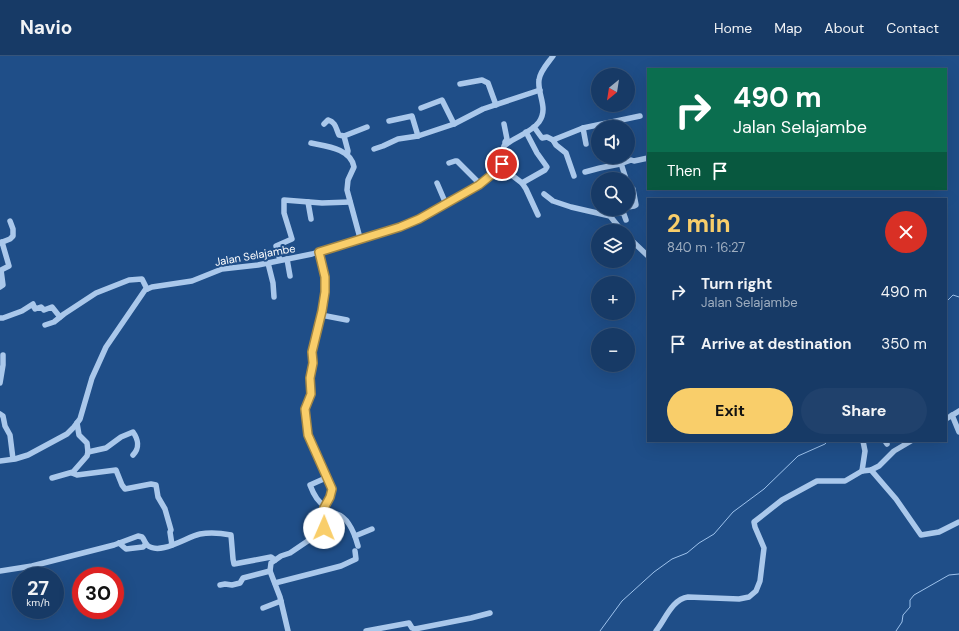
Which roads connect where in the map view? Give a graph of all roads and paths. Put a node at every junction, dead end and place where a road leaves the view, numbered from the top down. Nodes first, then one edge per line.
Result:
1 (553, 56) edge
2 (460, 84) dead end
3 (540, 90) junction
4 (496, 105) junction
5 (421, 108) dead end
6 (640, 116) dead end
7 (626, 120) edge
8 (389, 121) dead end
9 (324, 124) dead end
10 (454, 124) junction
11 (504, 124) dead end
12 (367, 127) dead end
13 (534, 127) junction
14 (591, 127) edge
15 (583, 128) junction
16 (526, 132) junction
17 (344, 136) junction
18 (418, 136) junction
19 (553, 140) junction
20 (310, 143) dead end
21 (586, 144) dead end
22 (505, 145) junction
23 (374, 149) dead end
24 (346, 155) junction
25 (647, 158) edge
26 (635, 161) edge
27 (449, 163) dead end
28 (620, 164) joint
29 (500, 166) junction
30 (585, 172) dead end
31 (623, 172) edge
32 (574, 176) dead end
33 (437, 183) dead end
34 (522, 183) junction
35 (480, 184) junction
36 (544, 194) dead end
37 (308, 202) junction
38 (350, 202) junction
39 (446, 204) junction
40 (591, 212) edge
41 (538, 215) dead end
42 (610, 216) edge
43 (624, 216) edge
44 (311, 219) dead end
45 (626, 220) dead end
46 (10, 221) dead end
47 (616, 224) edge
48 (360, 238) junction
49 (1, 243) edge
50 (635, 244) edge
51 (319, 252) junction
52 (647, 255) edge
53 (287, 259) junction
54 (280, 260) junction
55 (268, 263) junction
56 (290, 276) dead end
57 (0, 287) edge
58 (147, 289) junction
59 (274, 297) dead end
60 (321, 315) junction
61 (60, 317) junction
62 (0, 318) edge
63 (347, 320) dead end
64 (45, 325) dead end
65 (3, 355) dead end
66 (0, 383) edge
67 (959, 411) edge
68 (0, 414) edge
69 (952, 415) junction
70 (947, 418) edge
71 (77, 423) junction
72 (959, 432) edge
73 (862, 442) edge
74 (909, 442) edge
75 (88, 452) junction
76 (133, 455) dead end
77 (13, 459) junction
78 (0, 461) edge
79 (871, 470) junction
80 (862, 471) junction
81 (72, 473) junction
82 (328, 477) junction
83 (52, 478) dead end
84 (325, 506) junction
85 (324, 512) junction
86 (959, 522) edge
87 (372, 529) dead end
88 (355, 536) junction
89 (119, 543) junction
90 (146, 544) junction
91 (172, 545) junction
92 (275, 560) junction
93 (0, 571) edge
94 (270, 572) junction
95 (275, 584) junction
96 (220, 585) dead end
97 (281, 601) junction
98 (264, 608) dead end
99 (490, 613) dead end
100 (288, 631) edge
101 (366, 631) edge
102 (656, 631) edge

1 - 3 street
2 - 4 street
3 - 4 street
3 - 13 street
4 - 10 street
5 - 10 street
6 - 7 street
8 - 18 street
9 - 17 street
10 - 18 street
11 - 22 street
12 - 17 street
13 - 16 street
13 - 19 street
14 - 15 street
15 - 19 street
15 - 21 street
16 - 22 street
16 - 34 street
17 - 24 street
18 - 23 street
19 - 32 street
20 - 24 street
22 - 29 street
24 - 38 street
25 - 26 street
27 - 35 street
28 - 30 street
28 - 31 street
29 - 34 street
29 - 35 street, Jalan Selajambe
33 - 39 street
34 - 41 street
35 - 39 street, Jalan Selajambe
36 - 40 street
37 - 38 street
37 - 44 street
37 - 54 street
38 - 48 street
39 - 48 street, Jalan Selajambe
42 - 47 street
43 - 45 street
46 - 49 street
48 - 51 street, Jalan Selajambe
49 - 57 street
50 - 52 street
51 - 53 street, Jalan Selajambe
51 - 60 street
53 - 54 street, Jalan Selajambe
53 - 56 street
54 - 55 street, Jalan Selajambe
55 - 58 street, Jalan Selajambe
55 - 59 street
58 - 61 street
58 - 71 street
60 - 63 street
60 - 82 street
61 - 62 street
61 - 64 street
65 - 66 street
67 - 69 street
68 - 77 street
69 - 70 street
69 - 72 street
71 - 75 street
71 - 77 street
73 - 80 street
74 - 79 street
75 - 76 street
75 - 81 street
77 - 78 street
79 - 80 street
79 - 86 street
80 - 102 street
81 - 83 street
81 - 91 street
82 - 84 street
82 - 84 street
84 - 85 street
85 - 88 street
85 - 92 street
87 - 88 street
88 - 95 street
89 - 90 street
89 - 90 street
89 - 93 street
90 - 91 street
91 - 92 street
92 - 94 street
94 - 95 street
94 - 96 street
95 - 97 street
97 - 98 street
97 - 100 street
99 - 101 street

